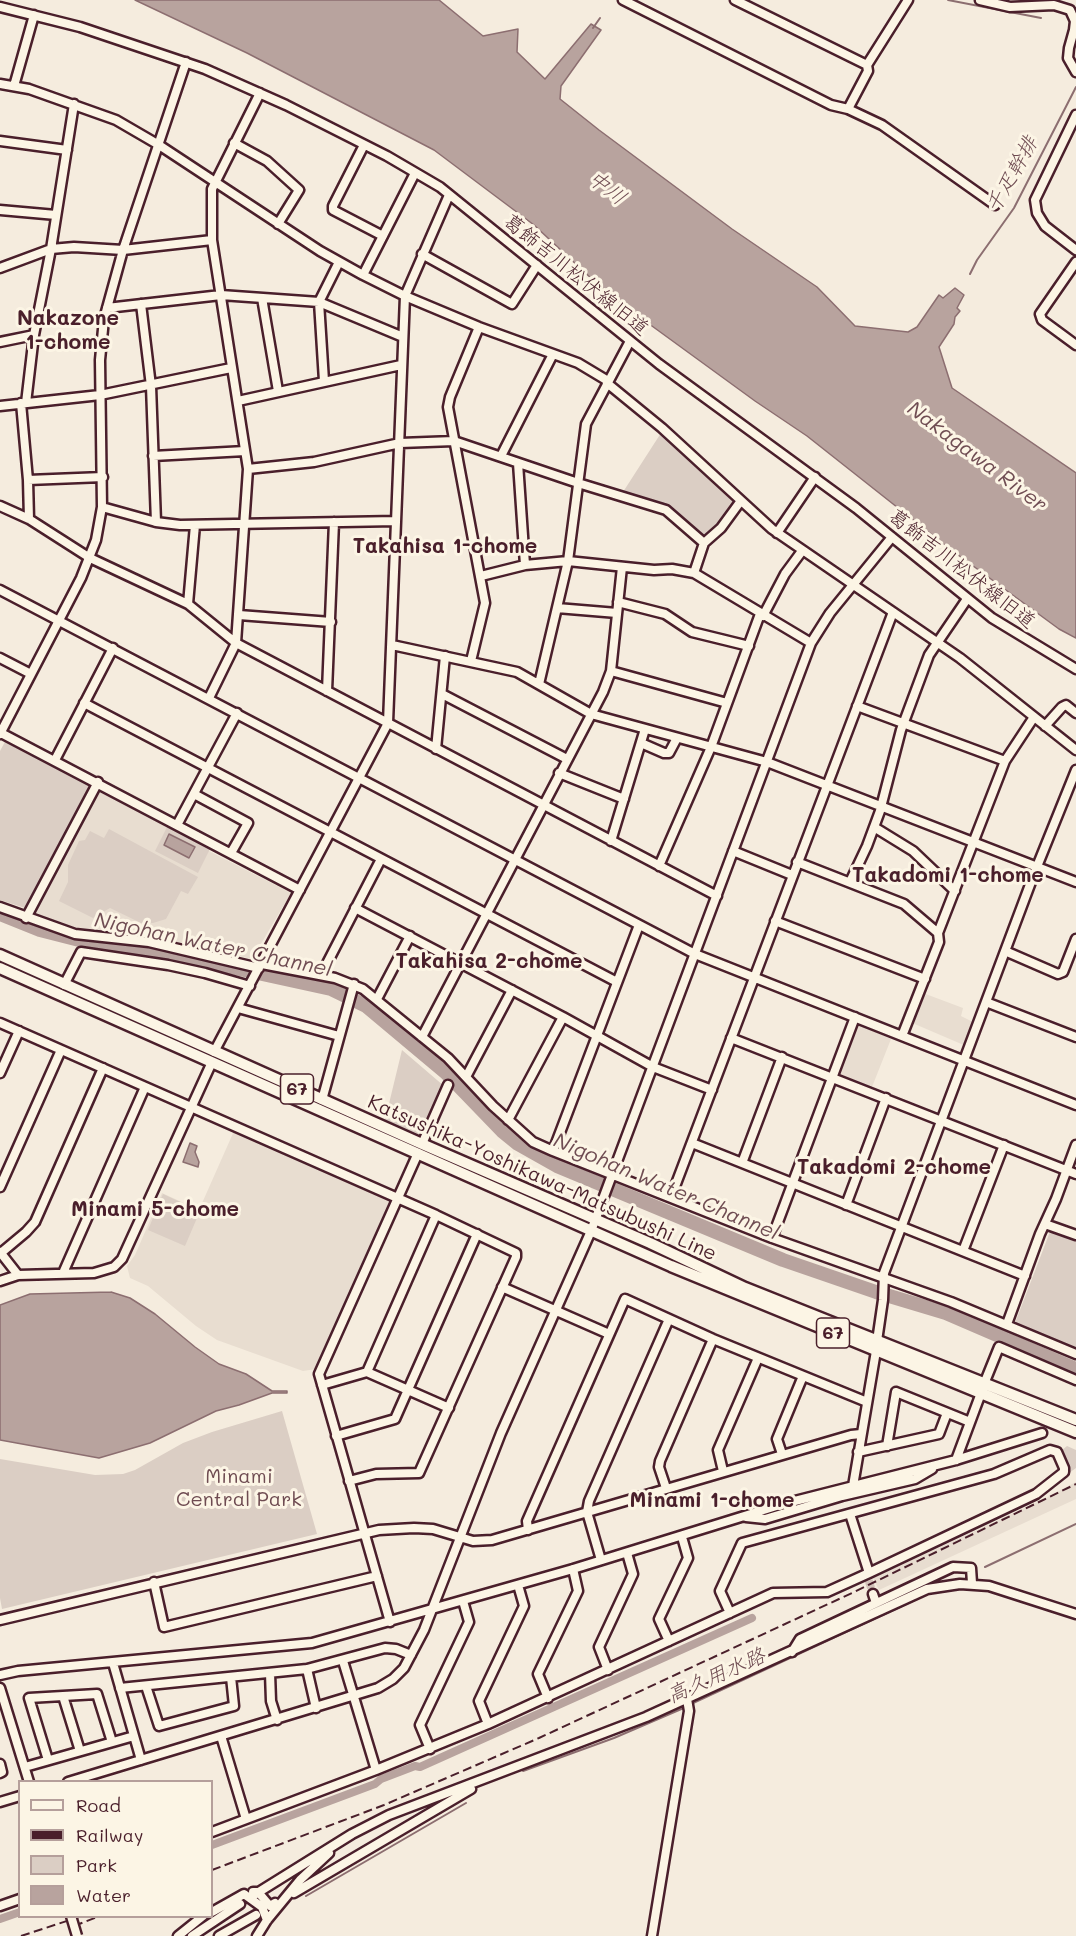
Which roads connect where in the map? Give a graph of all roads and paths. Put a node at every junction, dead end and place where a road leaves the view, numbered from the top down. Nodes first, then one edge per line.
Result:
1 (623, 0) edge
2 (735, 0) edge
3 (908, 0) edge
4 (980, 0) edge
5 (990, 1) edge
6 (1049, 3) edge
7 (0, 7) edge
8 (1073, 7) edge
9 (34, 15) junction
10 (186, 62) junction
11 (867, 65) junction
12 (1076, 72) edge
13 (0, 84) edge
14 (14, 86) junction
15 (260, 93) junction
16 (74, 104) junction
17 (848, 109) junction
18 (1076, 116) edge
19 (0, 141) edge
20 (234, 143) junction
21 (364, 144) junction
22 (159, 145) junction
23 (67, 150) junction
24 (415, 173) junction
25 (214, 182) junction
26 (449, 195) junction
27 (995, 205) dead end
28 (0, 210) edge
29 (56, 215) junction
30 (278, 224) junction
31 (383, 236) junction
32 (212, 240) junction
33 (51, 249) junction
34 (123, 250) junction
35 (1076, 250) edge
36 (422, 254) junction
37 (339, 262) junction
38 (1076, 262) edge
39 (537, 265) junction
40 (0, 268) edge
41 (363, 275) junction
42 (221, 295) junction
43 (405, 296) junction
44 (262, 298) junction
45 (319, 302) junction
46 (141, 303) junction
47 (106, 308) junction
48 (478, 327) junction
49 (34, 335) junction
50 (403, 337) junction
51 (630, 341) junction
52 (0, 342) edge
53 (1076, 345) edge
54 (553, 354) junction
55 (401, 365) junction
56 (231, 368) junction
57 (324, 381) junction
58 (608, 382) junction
59 (151, 386) junction
60 (278, 392) junction
61 (100, 396) junction
62 (238, 401) junction
63 (23, 403) junction
64 (0, 406) edge
65 (454, 441) junction
66 (400, 443) junction
67 (245, 452) junction
68 (153, 456) junction
69 (501, 456) junction
70 (518, 463) junction
71 (248, 469) junction
72 (103, 477) junction
73 (815, 477) junction
74 (28, 480) junction
75 (578, 483) junction
76 (740, 502) junction
77 (0, 506) edge
78 (102, 507) junction
79 (29, 519) junction
80 (396, 521) junction
81 (156, 522) junction
82 (334, 522) junction
83 (245, 524) junction
84 (195, 525) junction
85 (777, 533) junction
86 (892, 537) junction
87 (704, 543) junction
88 (802, 551) junction
89 (90, 558) junction
90 (568, 561) junction
91 (525, 566) junction
92 (622, 567) junction
93 (694, 573) junction
94 (481, 576) junction
95 (852, 585) junction
96 (0, 590) edge
97 (967, 599) junction
98 (618, 602) junction
99 (188, 604) junction
100 (557, 608) junction
101 (893, 612) junction
102 (617, 613) junction
103 (238, 615) junction
104 (762, 615) junction
105 (59, 621) junction
106 (331, 622) junction
107 (937, 642) junction
108 (237, 643) junction
109 (811, 643) junction
110 (392, 645) junction
111 (749, 646) junction
112 (113, 648) junction
113 (446, 656) junction
114 (0, 658) edge
115 (471, 660) junction
116 (1076, 669) edge
117 (611, 671) junction
118 (31, 674) junction
119 (540, 684) junction
120 (327, 691) junction
121 (442, 694) junction
122 (209, 698) junction
123 (84, 703) junction
124 (727, 704) junction
125 (857, 706) junction
126 (237, 713) junction
127 (1076, 713) edge
128 (591, 714) junction
129 (1034, 717) junction
130 (388, 723) junction
131 (903, 723) junction
132 (1045, 726) junction
133 (645, 729) junction
134 (0, 733) edge
135 (677, 738) junction
136 (641, 743) junction
137 (711, 747) junction
138 (436, 749) junction
139 (1076, 750) edge
140 (567, 759) junction
141 (55, 760) junction
142 (1005, 761) junction
143 (767, 762) junction
144 (208, 768) junction
145 (1076, 770) edge
146 (559, 773) junction
147 (360, 778) junction
148 (98, 782) junction
149 (827, 784) junction
150 (194, 794) junction
151 (624, 799) junction
152 (543, 805) junction
153 (881, 806) junction
154 (177, 825) junction
155 (874, 827) junction
156 (330, 832) junction
157 (611, 841) junction
158 (974, 843) junction
159 (732, 851) junction
160 (231, 853) junction
161 (381, 859) junction
162 (514, 860) junction
163 (798, 862) junction
164 (659, 866) junction
165 (1037, 867) junction
166 (792, 874) junction
167 (850, 882) junction
168 (1076, 882) edge
169 (300, 890) junction
170 (955, 891) junction
171 (717, 896) junction
172 (0, 907) edge
173 (355, 908) junction
174 (486, 914) junction
175 (26, 918) junction
176 (775, 921) junction
177 (639, 925) junction
178 (938, 933) junction
179 (410, 936) junction
180 (1076, 939) edge
181 (1005, 951) junction
182 (695, 954) junction
183 (0, 955) edge
184 (461, 963) junction
185 (260, 966) junction
186 (0, 968) edge
187 (321, 975) junction
188 (754, 978) junction
189 (925, 979) junction
190 (617, 982) junction
191 (251, 983) junction
192 (354, 984) junction
193 (64, 986) junction
194 (512, 990) junction
195 (377, 999) junction
196 (986, 1002) junction
197 (238, 1008) junction
198 (563, 1017) junction
199 (855, 1017) junction
200 (0, 1023) edge
201 (19, 1031) junction
202 (597, 1035) junction
203 (339, 1036) junction
204 (902, 1036) junction
205 (422, 1037) junction
206 (1076, 1037) edge
207 (731, 1038) junction
208 (61, 1050) junction
209 (213, 1057) junction
210 (782, 1057) junction
211 (965, 1061) junction
212 (653, 1067) junction
213 (103, 1068) junction
214 (0, 1073) edge
215 (466, 1077) junction
216 (832, 1077) junction
217 (448, 1085) dead end
218 (145, 1087) junction
219 (712, 1090) junction
220 (886, 1098) junction
221 (322, 1100) junction
222 (1076, 1105) edge
223 (191, 1108) junction
224 (508, 1120) junction
225 (941, 1121) junction
226 (692, 1143) junction
227 (1004, 1145) junction
228 (1076, 1145) edge
229 (420, 1149) junction
230 (553, 1151) junction
231 (742, 1163) junction
232 (1066, 1171) junction
233 (1076, 1174) edge
234 (612, 1178) junction
235 (792, 1184) junction
236 (0, 1187) edge
237 (671, 1197) junction
238 (396, 1199) junction
239 (846, 1205) junction
240 (436, 1215) junction
241 (596, 1220) junction
242 (1045, 1224) junction
243 (902, 1227) junction
244 (591, 1231) junction
245 (477, 1234) junction
246 (1076, 1235) edge
247 (772, 1238) junction
248 (963, 1251) junction
249 (1, 1253) edge
250 (63, 1273) junction
251 (18, 1275) junction
252 (1025, 1276) junction
253 (0, 1281) edge
254 (884, 1282) junction
255 (502, 1287) junction
256 (556, 1311) junction
257 (669, 1318) junction
258 (1007, 1324) junction
259 (609, 1334) junction
260 (713, 1339) junction
261 (877, 1346) junction
262 (1076, 1354) edge
263 (758, 1358) junction
264 (367, 1372) junction
265 (803, 1376) junction
266 (1076, 1380) edge
267 (322, 1385) junction
268 (983, 1389) junction
269 (408, 1390) junction
270 (867, 1402) junction
271 (449, 1408) junction
272 (947, 1413) junction
273 (1076, 1420) edge
274 (970, 1422) junction
275 (1076, 1431) edge
276 (1042, 1433) dead end
277 (861, 1434) junction
278 (336, 1436) junction
279 (887, 1446) junction
280 (858, 1452) junction
281 (782, 1454) junction
282 (956, 1460) junction
283 (943, 1463) junction
284 (723, 1471) junction
285 (349, 1481) junction
286 (853, 1486) junction
287 (666, 1488) junction
288 (842, 1496) junction
289 (587, 1512) junction
290 (848, 1512) junction
291 (740, 1517) junction
292 (528, 1530) junction
293 (364, 1532) junction
294 (460, 1537) junction
295 (682, 1537) junction
296 (627, 1552) junction
297 (601, 1560) junction
298 (573, 1569) junction
299 (869, 1573) junction
300 (377, 1576) junction
301 (154, 1582) junction
302 (972, 1584) junction
303 (518, 1585) junction
304 (463, 1601) junction
305 (433, 1609) junction
306 (730, 1613) junction
307 (1076, 1614) edge
308 (0, 1620) edge
309 (390, 1622) junction
310 (669, 1641) junction
311 (791, 1652) junction
312 (411, 1655) junction
313 (343, 1660) junction
314 (113, 1663) junction
315 (307, 1669) junction
316 (608, 1670) junction
317 (270, 1673) junction
318 (0, 1676) edge
319 (231, 1677) junction
320 (146, 1686) junction
321 (0, 1688) edge
322 (120, 1688) junction
323 (63, 1696) junction
324 (355, 1696) junction
325 (548, 1698) junction
326 (2, 1704) edge
327 (688, 1704) junction
328 (316, 1708) junction
329 (276, 1720) junction
330 (488, 1724) junction
331 (134, 1736) junction
332 (221, 1736) junction
333 (112, 1742) junction
334 (430, 1749) junction
335 (80, 1751) junction
336 (48, 1760) junction
337 (141, 1760) junction
338 (0, 1764) edge
339 (25, 1767) junction
340 (376, 1770) junction
341 (0, 1773) edge
342 (492, 1777) junction
343 (28, 1780) edge
344 (75, 1780) edge
345 (18, 1797) edge
346 (0, 1802) edge
347 (246, 1819) junction
348 (213, 1832) edge
349 (343, 1840) junction
350 (294, 1893) dead end
351 (18, 1900) edge
352 (275, 1903) dead end
353 (240, 1904) dead end
354 (0, 1906) edge
355 (213, 1911) edge
356 (256, 1915) dead end
357 (71, 1918) edge
358 (202, 1918) edge
359 (267, 1920) junction
360 (77, 1936) edge
361 (178, 1936) edge
362 (192, 1936) edge
363 (219, 1936) edge
364 (257, 1936) edge
365 (652, 1936) edge

1 - 17 street
2 - 11 street
3 - 11 street
4 - 5 street
5 - 6 street
6 - 8 street
7 - 9 street, 葛飾吉川松伏線旧道
8 - 12 street
9 - 10 street, 葛飾吉川松伏線旧道
9 - 14 street
10 - 15 street, 葛飾吉川松伏線旧道
10 - 22 street
11 - 17 street
13 - 14 street
14 - 16 street
15 - 20 street
15 - 21 street, 葛飾吉川松伏線旧道
16 - 22 street
16 - 23 street
17 - 27 street
18 - 35 street
19 - 23 street
20 - 25 street
20 - 30 street
21 - 24 street, 葛飾吉川松伏線旧道
21 - 31 street
22 - 25 street
22 - 34 street
23 - 29 street
24 - 26 street, 葛飾吉川松伏線旧道
24 - 31 street
25 - 30 street
25 - 32 street
26 - 36 street
26 - 39 street, 葛飾吉川松伏線旧道
28 - 29 street
29 - 33 street
30 - 37 street
31 - 41 street
32 - 34 street
32 - 42 street
33 - 34 street
33 - 40 street
33 - 49 street
34 - 47 street
36 - 39 street
36 - 43 street
37 - 41 street
37 - 45 street
38 - 53 street
39 - 51 street, 葛飾吉川松伏線旧道
41 - 43 street
42 - 44 street
42 - 46 street
42 - 56 street
43 - 48 street
43 - 50 street
44 - 45 street
44 - 60 street
45 - 50 street
45 - 57 street
46 - 47 street
46 - 59 street
47 - 61 street
48 - 54 street
48 - 65 street
49 - 52 street
49 - 63 street
50 - 55 street
51 - 58 street
51 - 73 street, 葛飾吉川松伏線旧道
54 - 58 street
54 - 69 street
55 - 57 street
55 - 66 street
56 - 59 street
56 - 62 street
57 - 60 street
58 - 75 street
58 - 76 street
59 - 61 street
59 - 68 street
60 - 62 street
61 - 63 street
61 - 72 street
62 - 67 street
63 - 64 street
63 - 74 street
65 - 66 street
65 - 69 street
65 - 94 street
66 - 71 street
66 - 80 street
67 - 68 street
67 - 71 street
68 - 81 street
69 - 70 street
70 - 75 street
70 - 91 street
71 - 83 street
72 - 74 street
72 - 78 street
73 - 85 street
73 - 86 street, 葛飾吉川松伏線旧道
74 - 79 street
75 - 87 street
75 - 90 street
76 - 85 street
76 - 87 street
77 - 79 street
78 - 81 street
78 - 89 street
79 - 89 street
80 - 82 street
80 - 110 street
81 - 84 street
82 - 83 street
82 - 106 street
83 - 84 street
83 - 103 street
84 - 99 street
85 - 88 street
86 - 95 street
86 - 97 street, 葛飾吉川松伏線旧道
87 - 93 street
88 - 95 street
88 - 104 street
89 - 99 street
89 - 105 street
90 - 91 street
90 - 92 street
90 - 100 street
91 - 94 street
92 - 93 street
92 - 98 street
93 - 104 street
94 - 115 street
95 - 101 street
95 - 109 street
96 - 105 street
97 - 107 street
97 - 116 street, 葛飾吉川松伏線旧道
98 - 102 street
98 - 111 street
99 - 108 street
100 - 102 street
100 - 119 street
101 - 107 street
101 - 125 street
102 - 117 street
103 - 106 street
103 - 108 street
104 - 109 street
104 - 111 street
105 - 112 street
105 - 118 street
106 - 120 street
107 - 129 street
107 - 131 street
108 - 120 street
108 - 122 street
109 - 143 street
110 - 113 street
110 - 130 street
111 - 124 street
112 - 122 street
112 - 123 street
113 - 115 street
113 - 121 street
114 - 118 street
115 - 119 street
117 - 124 street
117 - 128 street
118 - 134 street
119 - 128 street
120 - 130 street
121 - 138 street
121 - 140 street
122 - 126 street
123 - 141 street
123 - 144 street
124 - 137 street
125 - 131 street
125 - 149 street
126 - 144 street
126 - 147 street
127 - 132 street
128 - 133 street
128 - 140 street
129 - 132 street
129 - 142 street
130 - 138 street
130 - 147 street
131 - 142 street
131 - 153 street
132 - 139 street
133 - 135 street
133 - 136 street
134 - 141 street
135 - 136 street
135 - 137 street
136 - 151 street
137 - 143 street
137 - 164 street
138 - 152 street
140 - 146 street
141 - 148 street
142 - 158 street
143 - 149 street
143 - 159 street
144 - 150 street
144 - 156 street
145 - 165 street
146 - 151 street
146 - 152 street
147 - 156 street
147 - 162 street
148 - 154 street
148 - 175 street
149 - 153 street
149 - 163 street
150 - 154 street
150 - 160 street
151 - 157 street
152 - 157 street
152 - 162 street
153 - 155 street
153 - 158 street
154 - 160 street
155 - 167 street
155 - 170 street
156 - 161 street
156 - 169 street
157 - 164 street
158 - 165 street
158 - 170 street
159 - 166 street
159 - 171 street
160 - 169 street
161 - 173 street
161 - 174 street
162 - 174 street
162 - 177 street
163 - 166 street
163 - 167 street
164 - 171 street
165 - 168 street
165 - 181 street
166 - 176 street
167 - 178 street
169 - 185 street
170 - 178 street
171 - 182 street
172 - 175 street
173 - 179 street
173 - 187 street
174 - 184 street
174 - 190 street
175 - 185 street
176 - 188 street
176 - 189 street
177 - 182 street
177 - 190 street
178 - 189 street
179 - 184 street
179 - 195 street
180 - 181 street
181 - 196 street
182 - 188 street
182 - 212 street
183 - 193 main road, Katsushika-Yoshikawa-Matsubushi Line / 67
184 - 194 street
184 - 205 street
185 - 187 street
185 - 191 street
186 - 209 main road, Katsushika-Yoshikawa-Matsubushi Line / 67
187 - 192 street
188 - 199 street
188 - 207 street
189 - 204 street
190 - 202 street
191 - 193 street
191 - 197 street
192 - 195 street
192 - 203 street
193 - 209 main road, Katsushika-Yoshikawa-Matsubushi Line / 67
194 - 198 street
194 - 215 street
195 - 205 street
196 - 206 street
196 - 211 street
197 - 203 street
197 - 209 street
198 - 202 street
198 - 224 street
199 - 204 street
199 - 216 street
200 - 201 street
201 - 208 street
201 - 214 street
202 - 212 street
202 - 230 street
203 - 221 street
204 - 211 street
205 - 215 street
207 - 210 street
207 - 219 street
208 - 213 street
208 - 236 street
209 - 221 main road, Katsushika-Yoshikawa-Matsubushi Line / 67
209 - 223 street
209 - 229 main road, Katsushika-Yoshikawa-Matsubushi Line / 67
210 - 216 street
210 - 231 street
211 - 222 street
211 - 225 street
212 - 219 street
212 - 234 street
213 - 218 street
213 - 249 street
215 - 224 street
216 - 220 street
216 - 235 street
217 - 229 street
218 - 223 street
218 - 250 street
219 - 226 street
220 - 225 street
220 - 239 street
221 - 229 main road, Katsushika-Yoshikawa-Matsubushi Line / 67
223 - 238 street
223 - 250 street
224 - 230 street
225 - 227 street
225 - 243 street
226 - 231 street
226 - 237 street
227 - 232 street
227 - 248 street
228 - 232 street
229 - 238 street
229 - 241 main road, Katsushika-Yoshikawa-Matsubushi Line / 67
229 - 244 main road, Katsushika-Yoshikawa-Matsubushi Line / 67
230 - 234 street
231 - 235 street
232 - 233 street
232 - 242 street
234 - 237 street
234 - 241 street
235 - 239 street
235 - 247 street
237 - 247 street
238 - 240 street
238 - 267 street
239 - 243 street
240 - 245 street
240 - 264 street
241 - 244 street
241 - 261 main road, Katsushika-Yoshikawa-Matsubushi Line / 67
242 - 246 street
242 - 252 street
243 - 248 street
243 - 254 street
244 - 256 street
244 - 261 main road, Katsushika-Yoshikawa-Matsubushi Line / 67
245 - 255 street
245 - 269 street
247 - 254 street
248 - 252 street
249 - 251 street
250 - 251 street
251 - 253 street
252 - 258 street
254 - 258 street
254 - 261 street
255 - 256 street
255 - 271 street
256 - 259 street
256 - 294 street
257 - 259 street
257 - 260 street
257 - 289 street
258 - 262 street
259 - 292 street
260 - 263 street
260 - 287 street
261 - 268 main road, Katsushika-Yoshikawa-Matsubushi Line / 67
261 - 270 street
263 - 265 street
263 - 284 street
264 - 267 street
264 - 269 street
265 - 270 street
265 - 281 street
266 - 268 street
267 - 278 street
268 - 273 main road, Katsushika-Yoshikawa-Matsubushi Line / 67
268 - 274 street
268 - 275 main road, Katsushika-Yoshikawa-Matsubushi Line / 67
269 - 271 street
269 - 278 street
270 - 277 street
271 - 285 street
272 - 274 street
272 - 279 street
272 - 279 street
274 - 282 street
276 - 282 street
277 - 280 street
277 - 281 street
278 - 285 street
279 - 280 street
280 - 286 street
281 - 284 street
282 - 283 street
283 - 286 street
283 - 288 street
284 - 287 street
285 - 293 street
286 - 291 street
287 - 289 street
288 - 290 street
288 - 291 street
289 - 292 street
289 - 297 street
290 - 299 street
290 - 299 street
290 - 306 street
291 - 295 street
292 - 294 street
293 - 294 street
293 - 300 street
293 - 301 street
294 - 305 street
295 - 296 street
295 - 310 street
296 - 297 street
296 - 316 street
297 - 298 street
298 - 303 street
298 - 325 street
299 - 306 street
300 - 301 street
300 - 309 street
301 - 308 street
302 - 307 street
302 - 311 street
302 - 311 street
303 - 304 street
303 - 330 street
304 - 305 street
304 - 334 street
305 - 309 street
305 - 312 street
306 - 310 street
309 - 314 street
310 - 316 street
311 - 327 street
312 - 313 street
312 - 324 street
313 - 315 street
313 - 324 street
314 - 318 street
314 - 322 street
315 - 317 street
315 - 328 street
316 - 325 street
317 - 319 street
317 - 329 street
319 - 320 street
319 - 320 street
320 - 322 street
321 - 326 street
322 - 331 street
323 - 333 street
323 - 335 street
323 - 336 street
324 - 328 street
324 - 340 street
325 - 330 street
326 - 339 street
327 - 342 street
327 - 365 street
328 - 329 street
329 - 332 street
330 - 334 street
331 - 333 street
331 - 337 street
332 - 337 street
332 - 347 street
333 - 335 street
334 - 340 street
335 - 336 street
336 - 339 street
337 - 344 street
338 - 341 street
339 - 343 street
340 - 347 street
342 - 349 street
342 - 350 street
345 - 346 street
347 - 348 street
349 - 352 street
349 - 359 street
351 - 354 street
353 - 362 street
355 - 359 street
356 - 363 street
357 - 360 street, bridge
358 - 361 street
359 - 364 street

